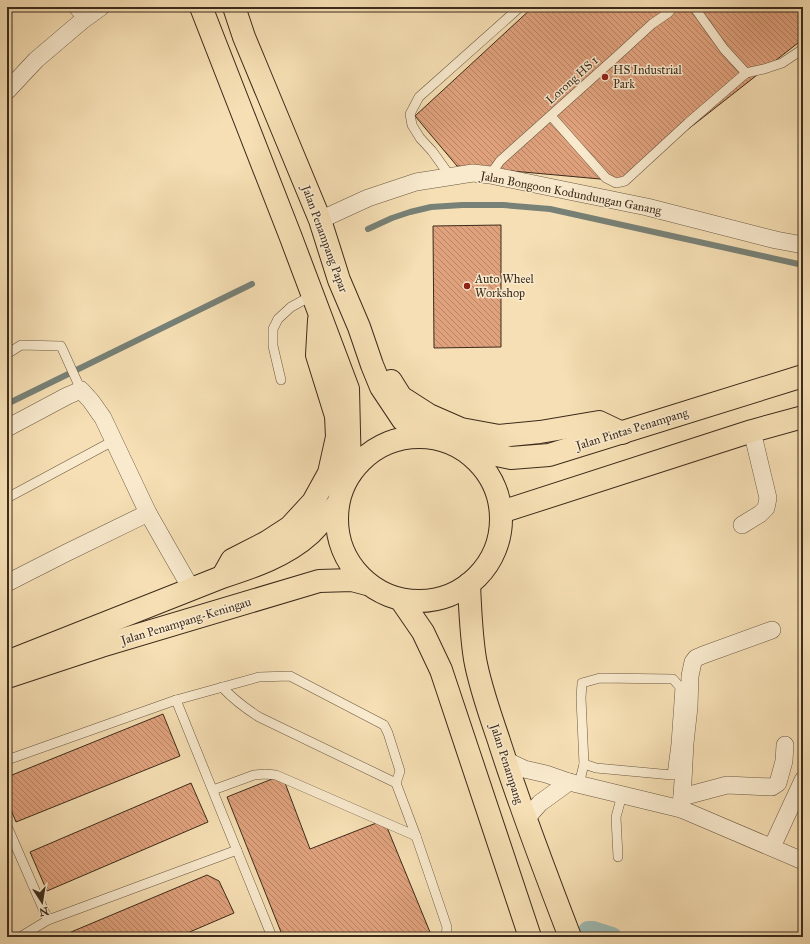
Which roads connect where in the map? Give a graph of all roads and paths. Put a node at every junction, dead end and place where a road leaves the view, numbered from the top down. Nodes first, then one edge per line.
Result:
1 (101, 7) edge
2 (201, 7) edge
3 (234, 7) edge
4 (520, 7) edge
5 (673, 7) edge
6 (694, 7) edge
7 (77, 13) edge
8 (803, 48) edge
9 (746, 72) junction
10 (7, 91) edge
11 (551, 116) junction
12 (490, 175) junction
13 (450, 176) junction
14 (320, 220) junction
15 (803, 245) edge
16 (316, 305) junction
17 (359, 327) junction
18 (7, 354) edge
19 (803, 376) edge
20 (281, 380) dead end
21 (81, 390) junction
22 (803, 417) edge
23 (7, 428) edge
24 (752, 431) junction
25 (622, 433) junction
26 (113, 441) junction
27 (453, 445) junction
28 (350, 474) junction
29 (7, 498) edge
30 (338, 504) junction
31 (501, 512) junction
32 (148, 513) junction
33 (742, 525) dead end
34 (222, 578) junction
35 (7, 583) edge
36 (367, 584) junction
37 (469, 584) junction
38 (192, 590) junction
39 (401, 600) junction
40 (772, 630) dead end
41 (9, 673) edge
42 (222, 687) junction
43 (176, 700) junction
44 (785, 745) dead end
45 (7, 760) edge
46 (505, 760) junction
47 (584, 764) junction
48 (803, 780) edge
49 (396, 783) junction
50 (574, 783) junction
51 (212, 790) junction
52 (622, 795) junction
53 (681, 803) junction
54 (525, 820) junction
55 (7, 826) edge
56 (416, 836) junction
57 (772, 847) junction
58 (237, 850) junction
59 (618, 857) dead end
60 (803, 861) edge
61 (48, 920) junction
62 (20, 937) edge
63 (272, 937) edge
64 (446, 937) edge
65 (530, 937) edge
66 (570, 937) edge

1 - 7 street
2 - 16 main road
3 - 14 main road, Jalan Penampang Papar
4 - 13 lane
5 - 11 lane, Lorong HS 1
6 - 9 lane
7 - 10 street
8 - 9 lane
9 - 11 lane
11 - 12 lane, Lorong HS 1
12 - 13 street, Jalan Bongoon Kodundungan Ganang
12 - 15 street, Jalan Bongoon Kodundungan Ganang
13 - 14 street, Jalan Bongoon Kodundungan Ganang
14 - 17 main road, Jalan Penampang Papar
16 - 20 lane
16 - 28 main road
16 - 34 main road
17 - 25 main road
17 - 27 main road, Jalan Penampang Papar
18 - 21 lane
19 - 25 main road, Jalan Pintas Penampang
21 - 23 street
21 - 26 street
22 - 24 main road
24 - 31 main road
24 - 33 street
25 - 27 main road, Jalan Pintas Penampang
26 - 29 lane
26 - 32 street
27 - 28 main road
27 - 31 main road
28 - 30 main road
30 - 34 main road, Jalan Penampang-Keningau
30 - 36 main road
31 - 37 main road
32 - 35 street
32 - 38 street
34 - 38 main road, Jalan Penampang-Keningau
36 - 39 main road
36 - 41 main road, Jalan Penampang-Keningau
37 - 39 main road
37 - 46 main road, Jalan Penampang
38 - 41 main road, Jalan Penampang-Keningau
39 - 65 main road
40 - 53 street
42 - 43 lane
42 - 49 lane
42 - 49 lane
43 - 45 lane
43 - 51 lane
44 - 53 street
46 - 50 street
46 - 54 main road, Jalan Penampang
47 - 47 lane
47 - 50 lane
48 - 57 street
49 - 56 lane
50 - 52 street
50 - 54 street
51 - 56 lane
51 - 58 lane
52 - 53 street
52 - 59 lane
53 - 57 street
54 - 66 main road, Jalan Penampang
55 - 61 lane
56 - 64 lane
57 - 60 street
58 - 61 lane
58 - 63 lane
61 - 62 lane

